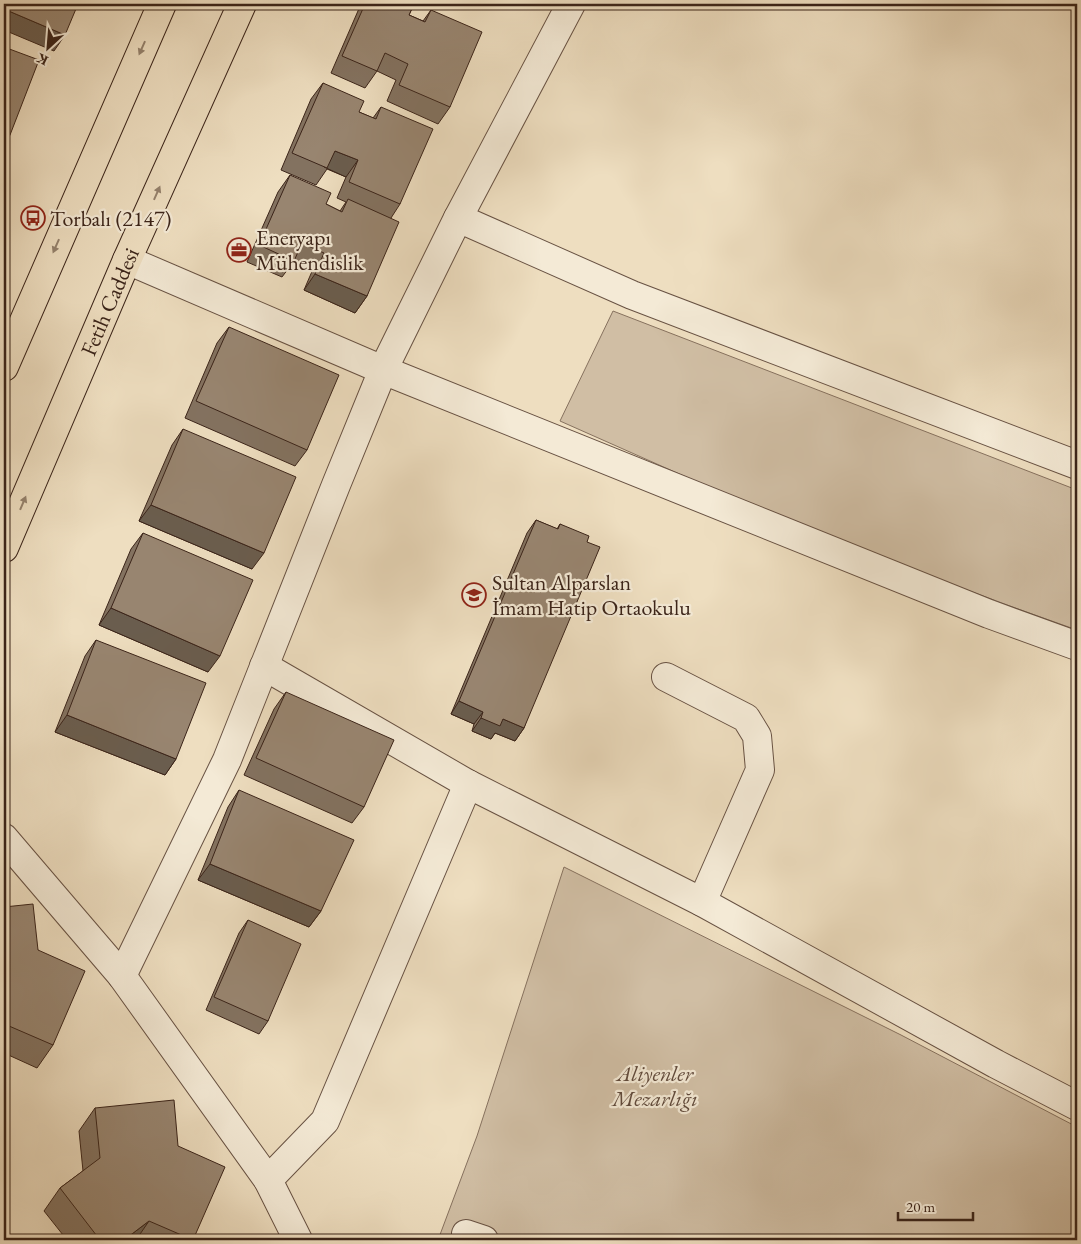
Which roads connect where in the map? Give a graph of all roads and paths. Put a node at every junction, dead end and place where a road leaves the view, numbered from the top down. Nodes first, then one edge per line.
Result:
1 (162, 4) edge
2 (571, 4) edge
3 (238, 10) edge
4 (458, 218) junction
5 (127, 260) junction
6 (4, 367) edge
7 (383, 370) junction
8 (1077, 465) edge
9 (4, 548) edge
10 (1077, 646) edge
11 (264, 666) junction
12 (666, 677) dead end
13 (468, 784) junction
14 (4, 838) edge
15 (702, 902) junction
16 (122, 976) junction
17 (1077, 1106) edge
18 (268, 1180) junction
19 (298, 1240) edge

1 -> 6 main road
2 - 4 street
5 -> 3 main road, Fetih Caddesi
4 - 7 street
4 - 8 street
5 - 7 street
9 -> 5 main road, Fetih Caddesi
7 - 10 street
7 - 11 street
11 - 13 street
11 - 16 street
12 - 15 street
13 - 15 street
13 - 18 street
14 - 16 street
15 - 17 street
16 - 18 street
18 - 19 street

